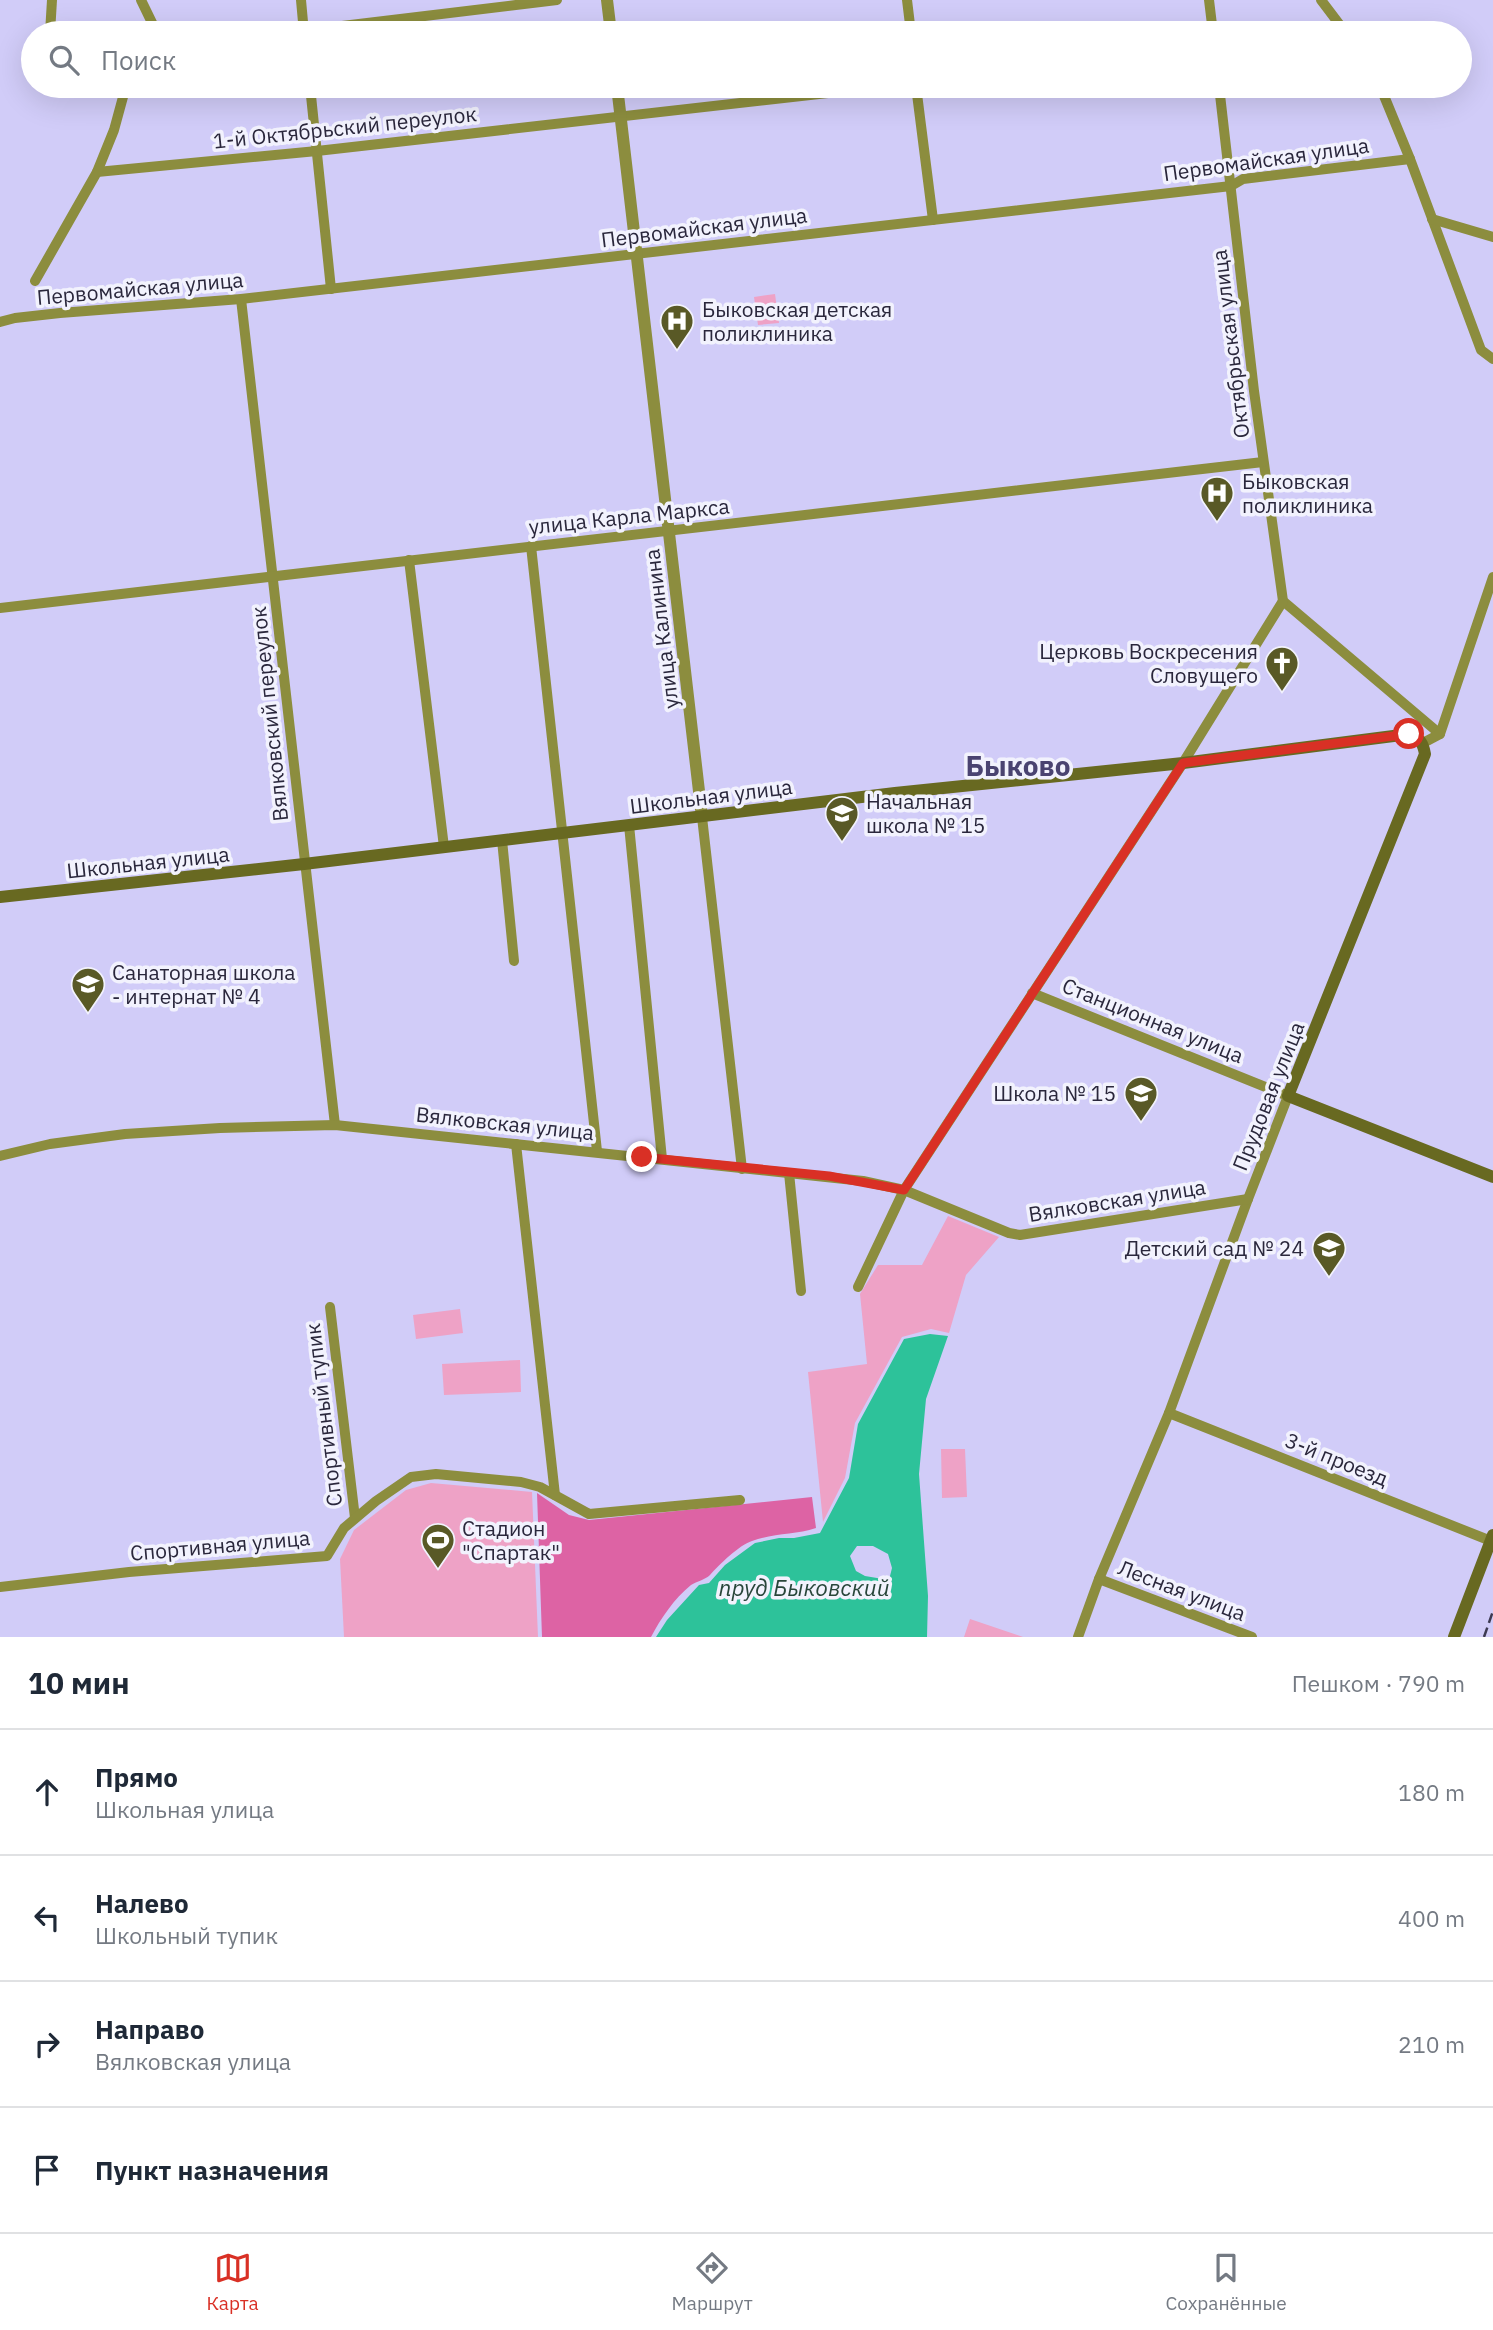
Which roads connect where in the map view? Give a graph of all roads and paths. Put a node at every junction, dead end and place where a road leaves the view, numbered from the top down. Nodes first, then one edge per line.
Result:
1 (52, 0) edge
2 (141, 0) edge
3 (301, 0) edge
4 (557, 0) edge
5 (607, 0) edge
6 (907, 0) edge
7 (1209, 0) edge
8 (1321, 0) edge
9 (51, 21) edge
10 (151, 21) edge
11 (303, 21) edge
12 (391, 21) edge
13 (610, 21) edge
14 (910, 21) edge
15 (1212, 21) edge
16 (1337, 21) edge
17 (123, 98) edge
18 (311, 98) edge
19 (618, 98) edge
20 (785, 98) edge
21 (918, 98) edge
22 (1220, 98) edge
23 (1385, 98) edge
24 (620, 117) junction
25 (317, 150) junction
26 (1410, 159) junction
27 (97, 172) junction
28 (1231, 186) junction
29 (1432, 219) junction
30 (933, 220) junction
31 (1493, 237) edge
32 (636, 254) junction
33 (35, 281) dead end
34 (331, 289) junction
35 (242, 299) junction
36 (0, 322) edge
37 (1493, 359) edge
38 (1263, 462) junction
39 (668, 531) junction
40 (531, 546) junction
41 (409, 560) junction
42 (273, 575) junction
43 (1493, 577) edge
44 (1283, 601) junction
45 (0, 608) edge
46 (1440, 734) junction
47 (1423, 743) junction
48 (1183, 763) junction
49 (702, 817) junction
50 (628, 825) junction
51 (561, 833) junction
52 (502, 840) junction
53 (444, 847) junction
54 (304, 864) junction
55 (0, 897) edge
56 (514, 961) dead end
57 (1032, 993) junction
58 (1288, 1096) junction
59 (335, 1125) junction
60 (516, 1144) junction
61 (597, 1152) junction
62 (0, 1156) edge
63 (662, 1159) junction
64 (742, 1168) junction
65 (789, 1173) junction
66 (1493, 1177) edge
67 (904, 1190) junction
68 (1248, 1199) junction
69 (858, 1287) dead end
70 (801, 1291) dead end
71 (330, 1307) dead end
72 (1169, 1413) junction
73 (555, 1495) junction
74 (740, 1500) dead end
75 (355, 1518) junction
76 (1492, 1538) edge
77 (1099, 1579) junction
78 (0, 1587) edge
79 (1078, 1637) edge
80 (1252, 1637) edge
81 (1454, 1637) edge

1 - 9 street
2 - 10 street
3 - 11 street
4 - 12 street
5 - 13 street
6 - 14 street
7 - 15 street
8 - 16 street
17 - 27 street
18 - 25 street
19 - 24 street, улица Калинина
20 - 24 street, 1-й Октябрьский переулок
21 - 30 street
22 - 28 street, Октябрьская улица
23 - 26 street
24 - 25 street, 1-й Октябрьский переулок
24 - 32 street, улица Калинина
25 - 27 street, 1-й Октябрьский переулок
25 - 34 street
26 - 28 street, Первомайская улица
26 - 29 street
27 - 33 street
28 - 30 street, Первомайская улица
28 - 38 street, Октябрьская улица
29 - 31 street
29 - 37 street
30 - 32 street, Первомайская улица
32 - 34 street, Первомайская улица
32 - 39 street, улица Калинина
34 - 35 street, Первомайская улица
35 - 36 street, Первомайская улица
35 - 42 street, Вялковский переулок
38 - 39 street, улица Карла Маркса
38 - 44 street, Октябрьская улица
39 - 40 street, улица Карла Маркса
39 - 49 street, улица Калинина
40 - 41 street, улица Карла Маркса
40 - 51 street
41 - 42 street, улица Карла Маркса
41 - 53 street
42 - 45 street, улица Карла Маркса
42 - 54 street, Вялковский переулок
43 - 46 street
44 - 46 street
44 - 48 street
46 - 47 street
47 - 48 main road, Школьная улица
47 - 58 main road, Прудовая улица
48 - 49 main road, Школьная улица
48 - 57 street
49 - 50 main road, Школьная улица
49 - 64 street, улица Калинина
50 - 51 main road, Школьная улица
50 - 63 street
51 - 52 main road, Школьная улица
51 - 61 street
52 - 53 main road, Школьная улица
52 - 56 street
53 - 54 main road, Школьная улица
54 - 55 main road, Школьная улица
54 - 59 street, Вялковский переулок
57 - 58 street, Станционная улица
57 - 67 street
58 - 66 main road, Станционная улица
58 - 68 street, Прудовая улица
59 - 60 street, Вялковская улица
59 - 62 street, Вялковская улица
60 - 61 street, Вялковская улица
60 - 73 street
61 - 63 street, Вялковская улица
63 - 64 street, Вялковская улица
64 - 65 street, Вялковская улица
65 - 67 street, Вялковская улица
65 - 70 street
67 - 68 street, Вялковская улица
67 - 69 street
68 - 72 street, Прудовая улица
71 - 75 street, Спортивный тупик
72 - 76 street, 3-й проезд
72 - 77 street, Прудовая улица
73 - 74 street, Спортивная улица
73 - 75 street, Спортивная улица
75 - 78 street, Спортивная улица
76 - 81 main road
77 - 79 street, Прудовая улица
77 - 80 street, Лесная улица

